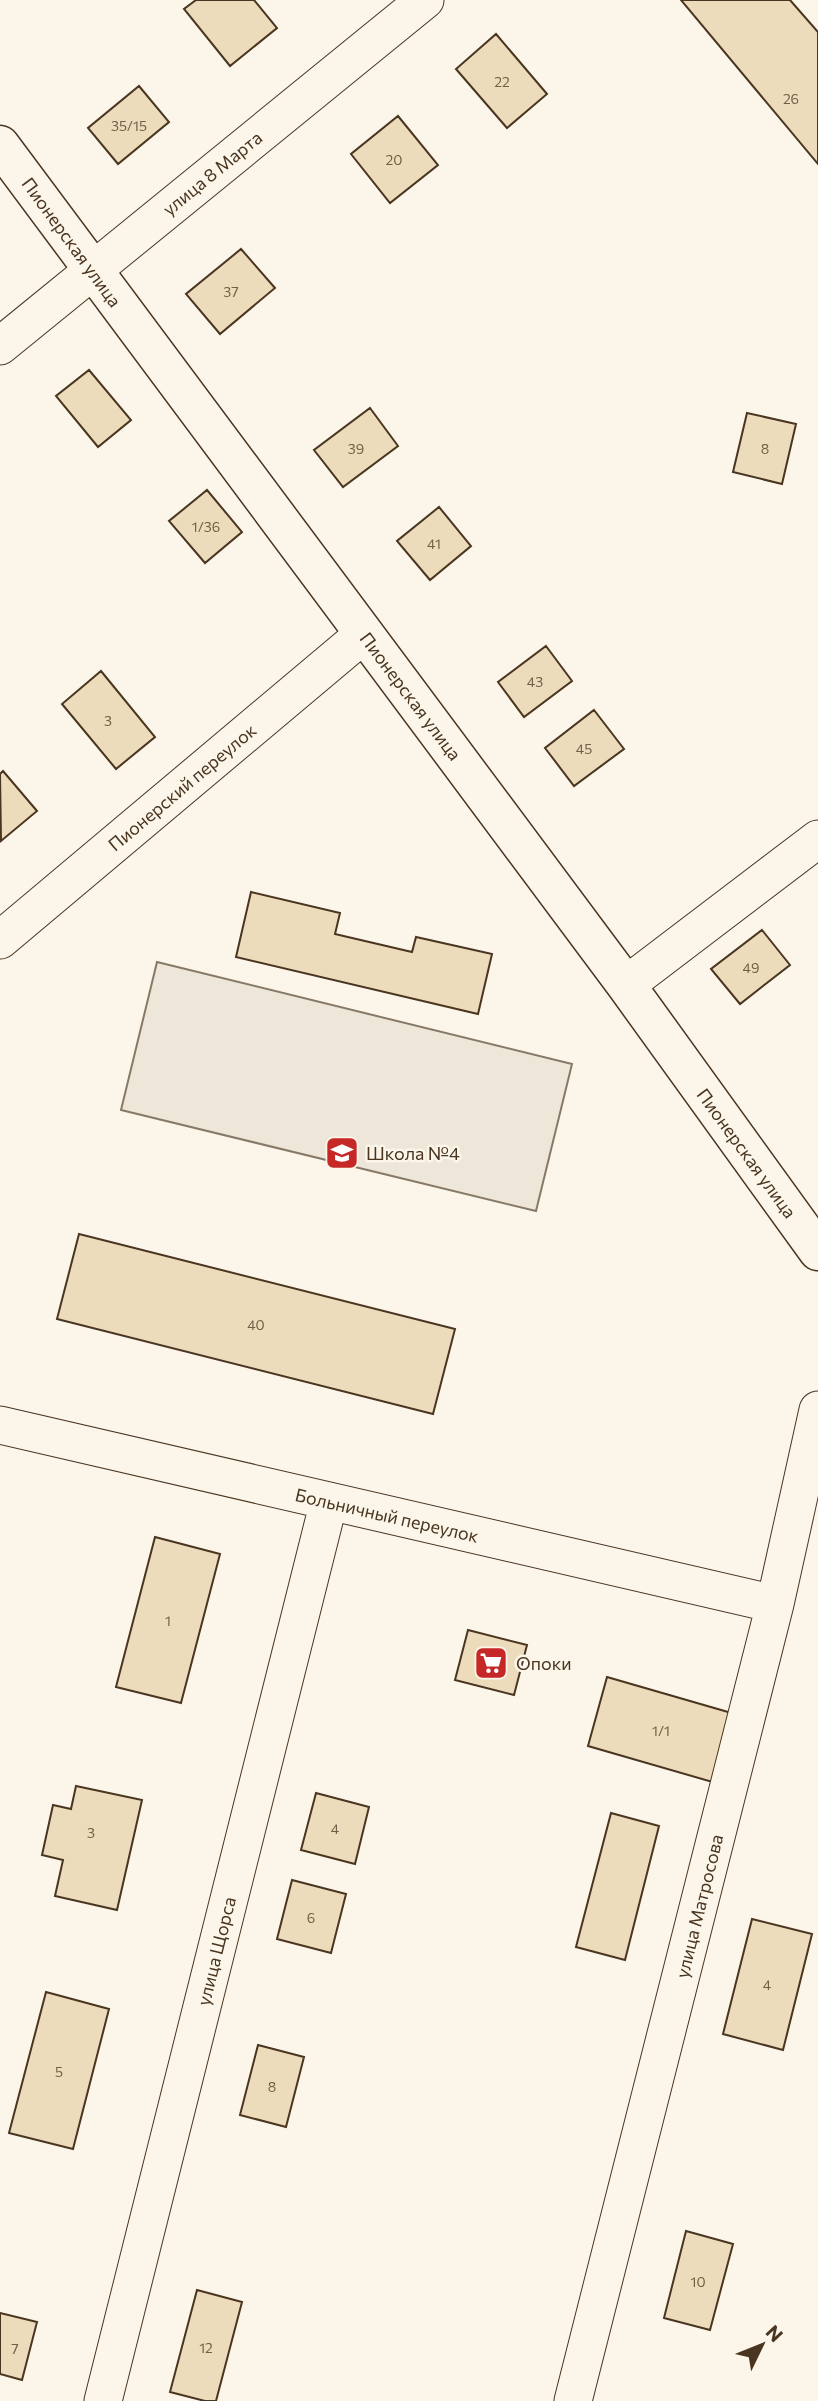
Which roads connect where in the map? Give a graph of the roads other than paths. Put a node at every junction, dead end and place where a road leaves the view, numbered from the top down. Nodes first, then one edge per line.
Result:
1 (425, 0) edge
2 (0, 145) edge
3 (92, 270) junction
4 (0, 346) edge
5 (364, 634) junction
6 (818, 839) edge
7 (0, 940) edge
8 (625, 985) junction
9 (818, 1251) edge
10 (818, 1410) edge
11 (0, 1425) edge
12 (330, 1501) junction
13 (775, 1604) junction
14 (103, 2401) edge
15 (573, 2401) edge

1 - 3 street, улица 8 Марта
2 - 3 street, Пионерская улица
3 - 4 street, улица 8 Марта
3 - 5 street, Пионерская улица
5 - 7 street, Пионерский переулок
5 - 8 street, Пионерская улица
6 - 8 street
8 - 9 street, Пионерская улица
10 - 13 street, улица Матросова
11 - 12 street, Больничный переулок
12 - 13 street, Больничный переулок
12 - 14 street, улица Щорса
13 - 15 street, улица Матросова

